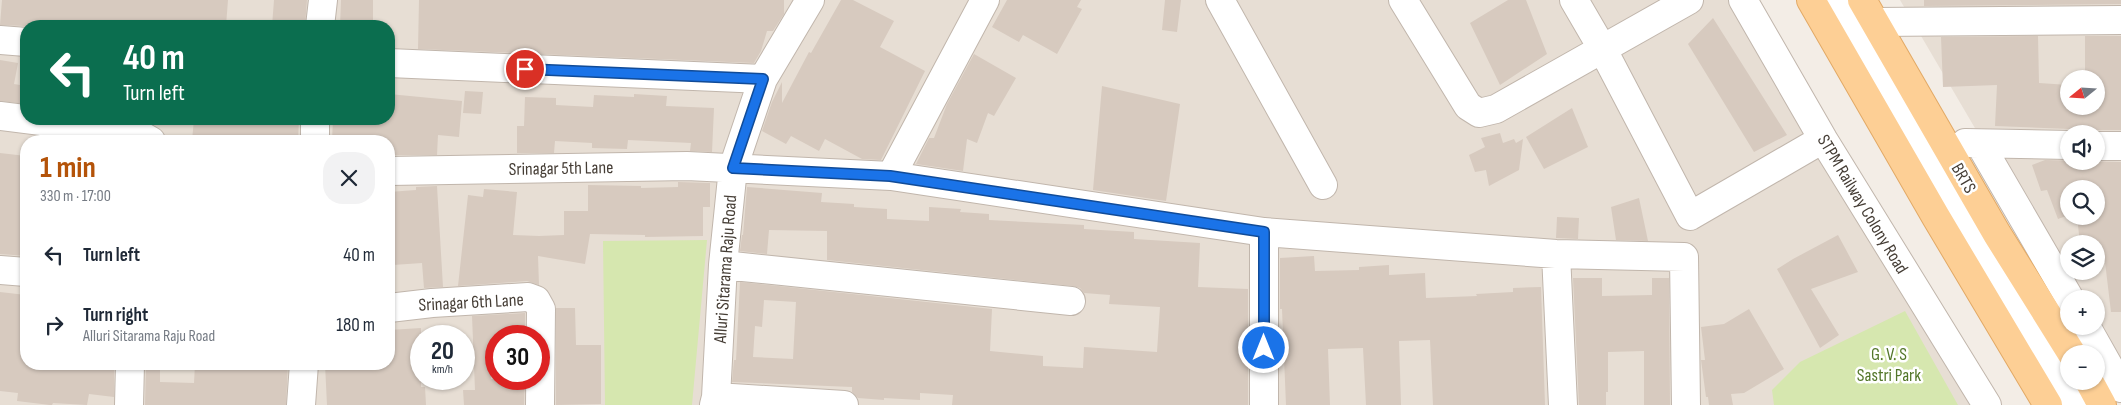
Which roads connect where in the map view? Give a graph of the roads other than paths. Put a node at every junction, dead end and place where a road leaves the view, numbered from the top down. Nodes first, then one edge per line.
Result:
1 (323, 0) edge
2 (810, 0) edge
3 (985, 0) edge
4 (1220, 0) edge
5 (1403, 0) edge
6 (1574, 0) edge
7 (1689, 0) edge
8 (1743, 0) edge
9 (1812, 0) edge
10 (1837, 0) edge
11 (1868, 11) edge
12 (321, 20) edge
13 (2121, 20) edge
14 (0, 40) edge
15 (20, 42) edge
16 (1602, 48) junction
17 (395, 62) edge
18 (763, 79) junction
19 (0, 116) edge
20 (20, 119) edge
21 (69, 125) edge
22 (140, 135) edge
23 (1823, 139) junction
24 (1944, 142) junction
25 (1980, 144) junction
26 (2060, 145) edge
27 (2105, 146) edge
28 (2121, 146) edge
29 (733, 168) junction
30 (395, 171) edge
31 (890, 176) junction
32 (1323, 185) dead end
33 (1264, 232) junction
34 (1556, 254) junction
35 (723, 265) junction
36 (0, 270) edge
37 (20, 272) edge
38 (2065, 290) edge
39 (1071, 301) dead end
40 (395, 307) edge
41 (2091, 335) edge
42 (2066, 345) edge
43 (130, 370) edge
44 (304, 370) edge
45 (2121, 388) edge
46 (2094, 390) edge
47 (715, 401) edge
48 (129, 405) edge
49 (301, 405) edge
50 (540, 405) edge
51 (844, 405) edge
52 (1264, 405) edge
53 (1564, 405) edge
54 (1686, 405) edge
55 (1987, 405) edge
56 (2048, 405) edge
57 (2072, 405) edge
58 (2102, 405) edge

1 - 12 street
2 - 18 street, Alluri Sitarama Raju Road
3 - 31 street
4 - 32 street
5 - 16 street
6 - 16 street
7 - 16 street
8 - 23 street, STPM Railway Colony Road
9 - 56 main road
10 - 57 street
11 - 13 street
11 - 24 main road, BRTS
14 - 15 street
16 - 23 street
17 - 18 street
18 - 29 street, Alluri Sitarama Raju Road
19 - 20 street
21 - 22 street
23 - 55 street, STPM Railway Colony Road
24 - 25 street
24 - 42 main road, BRTS
25 - 26 street
25 - 38 street
27 - 28 street
29 - 30 street, Srinagar 5th Lane
29 - 31 street, Srinagar 5th Lane
29 - 35 street, Alluri Sitarama Raju Road
31 - 33 street, Srinagar 5th Lane
33 - 34 street, Srinagar 5th Lane
33 - 52 street
34 - 53 street
34 - 54 street, Srinagar 5th Lane
35 - 39 street
35 - 47 street, Alluri Sitarama Raju Road
36 - 37 street
40 - 50 street, Srinagar 6th Lane
41 - 45 street
43 - 48 street
44 - 49 street
46 - 58 main road
47 - 51 street

